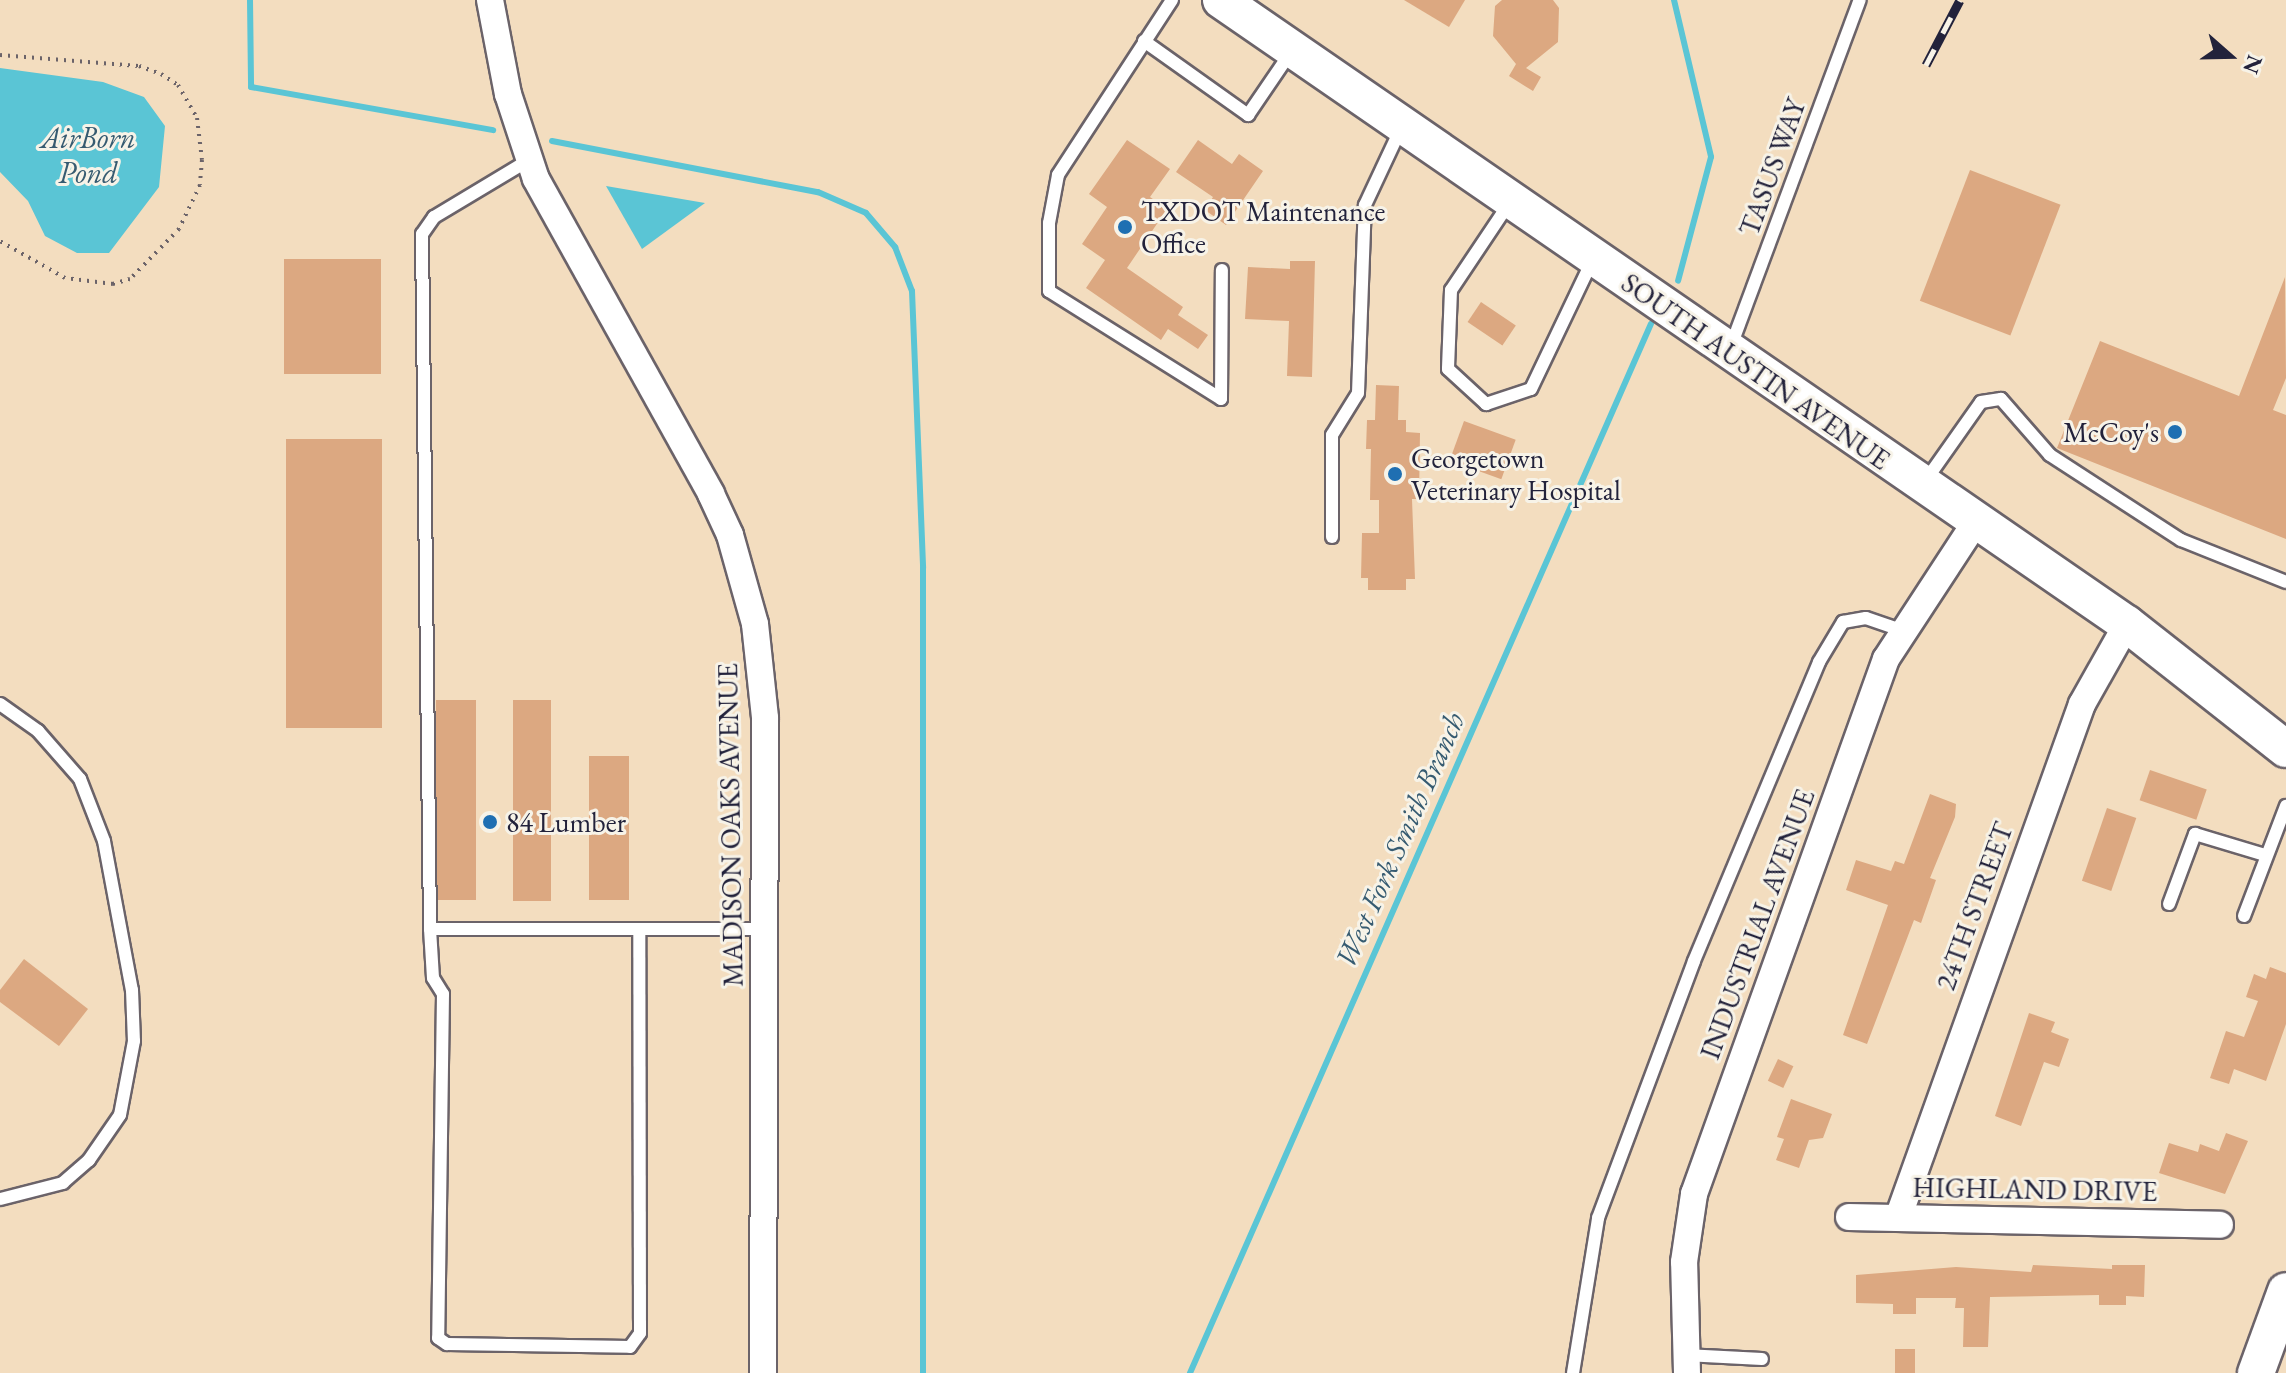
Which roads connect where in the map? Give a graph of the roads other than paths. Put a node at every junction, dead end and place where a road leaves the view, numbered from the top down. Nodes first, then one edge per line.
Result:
1 (490, 0) edge
2 (1172, 0) edge
3 (1221, 0) edge
4 (1860, 0) edge
5 (1144, 41) junction
6 (1293, 50) junction
7 (1402, 126) junction
8 (529, 160) junction
9 (1511, 200) junction
10 (1593, 258) junction
11 (1222, 270) dead end
12 (1729, 350) junction
13 (1922, 486) junction
14 (1975, 523) junction
15 (1332, 537) dead end
16 (2286, 582) edge
17 (2127, 624) junction
18 (1904, 631) junction
19 (0, 704) edge
20 (2286, 749) edge
21 (2286, 806) edge
22 (2265, 855) junction
23 (2169, 904) dead end
24 (2244, 916) dead end
25 (430, 929) junction
26 (764, 929) junction
27 (639, 930) junction
28 (0, 1199) edge
29 (1849, 1217) dead end
30 (1898, 1218) junction
31 (2220, 1225) dead end
32 (2286, 1291) edge
33 (1762, 1359) dead end
34 (1686, 1364) edge
35 (763, 1373) edge
36 (1573, 1373) edge
37 (2256, 1373) edge

1 - 8 street, MADISON OAKS AVENUE
2 - 5 lane
3 - 6 main road, SOUTH AUSTIN AVENUE
4 - 12 lane, TASUS WAY
5 - 6 lane
5 - 11 lane
6 - 7 main road, SOUTH AUSTIN AVENUE
7 - 9 main road, SOUTH AUSTIN AVENUE
7 - 15 lane
8 - 25 lane
8 - 26 street, MADISON OAKS AVENUE
9 - 10 main road, SOUTH AUSTIN AVENUE
9 - 10 lane
10 - 12 main road, SOUTH AUSTIN AVENUE
12 - 13 main road, SOUTH AUSTIN AVENUE
13 - 14 main road, SOUTH AUSTIN AVENUE
13 - 16 lane
14 - 17 main road, SOUTH AUSTIN AVENUE
14 - 18 street, INDUSTRIAL AVENUE
17 - 20 main road, SOUTH AUSTIN AVENUE
17 - 30 street, 24TH STREET
18 - 34 street, INDUSTRIAL AVENUE
18 - 36 lane
19 - 28 lane
21 - 22 lane
22 - 23 lane
22 - 24 lane
25 - 27 lane
25 - 27 lane
26 - 27 lane
26 - 35 street, MADISON OAKS AVENUE
29 - 30 street, HIGHLAND DRIVE
30 - 31 street, HIGHLAND DRIVE
32 - 37 main road
33 - 34 lane

